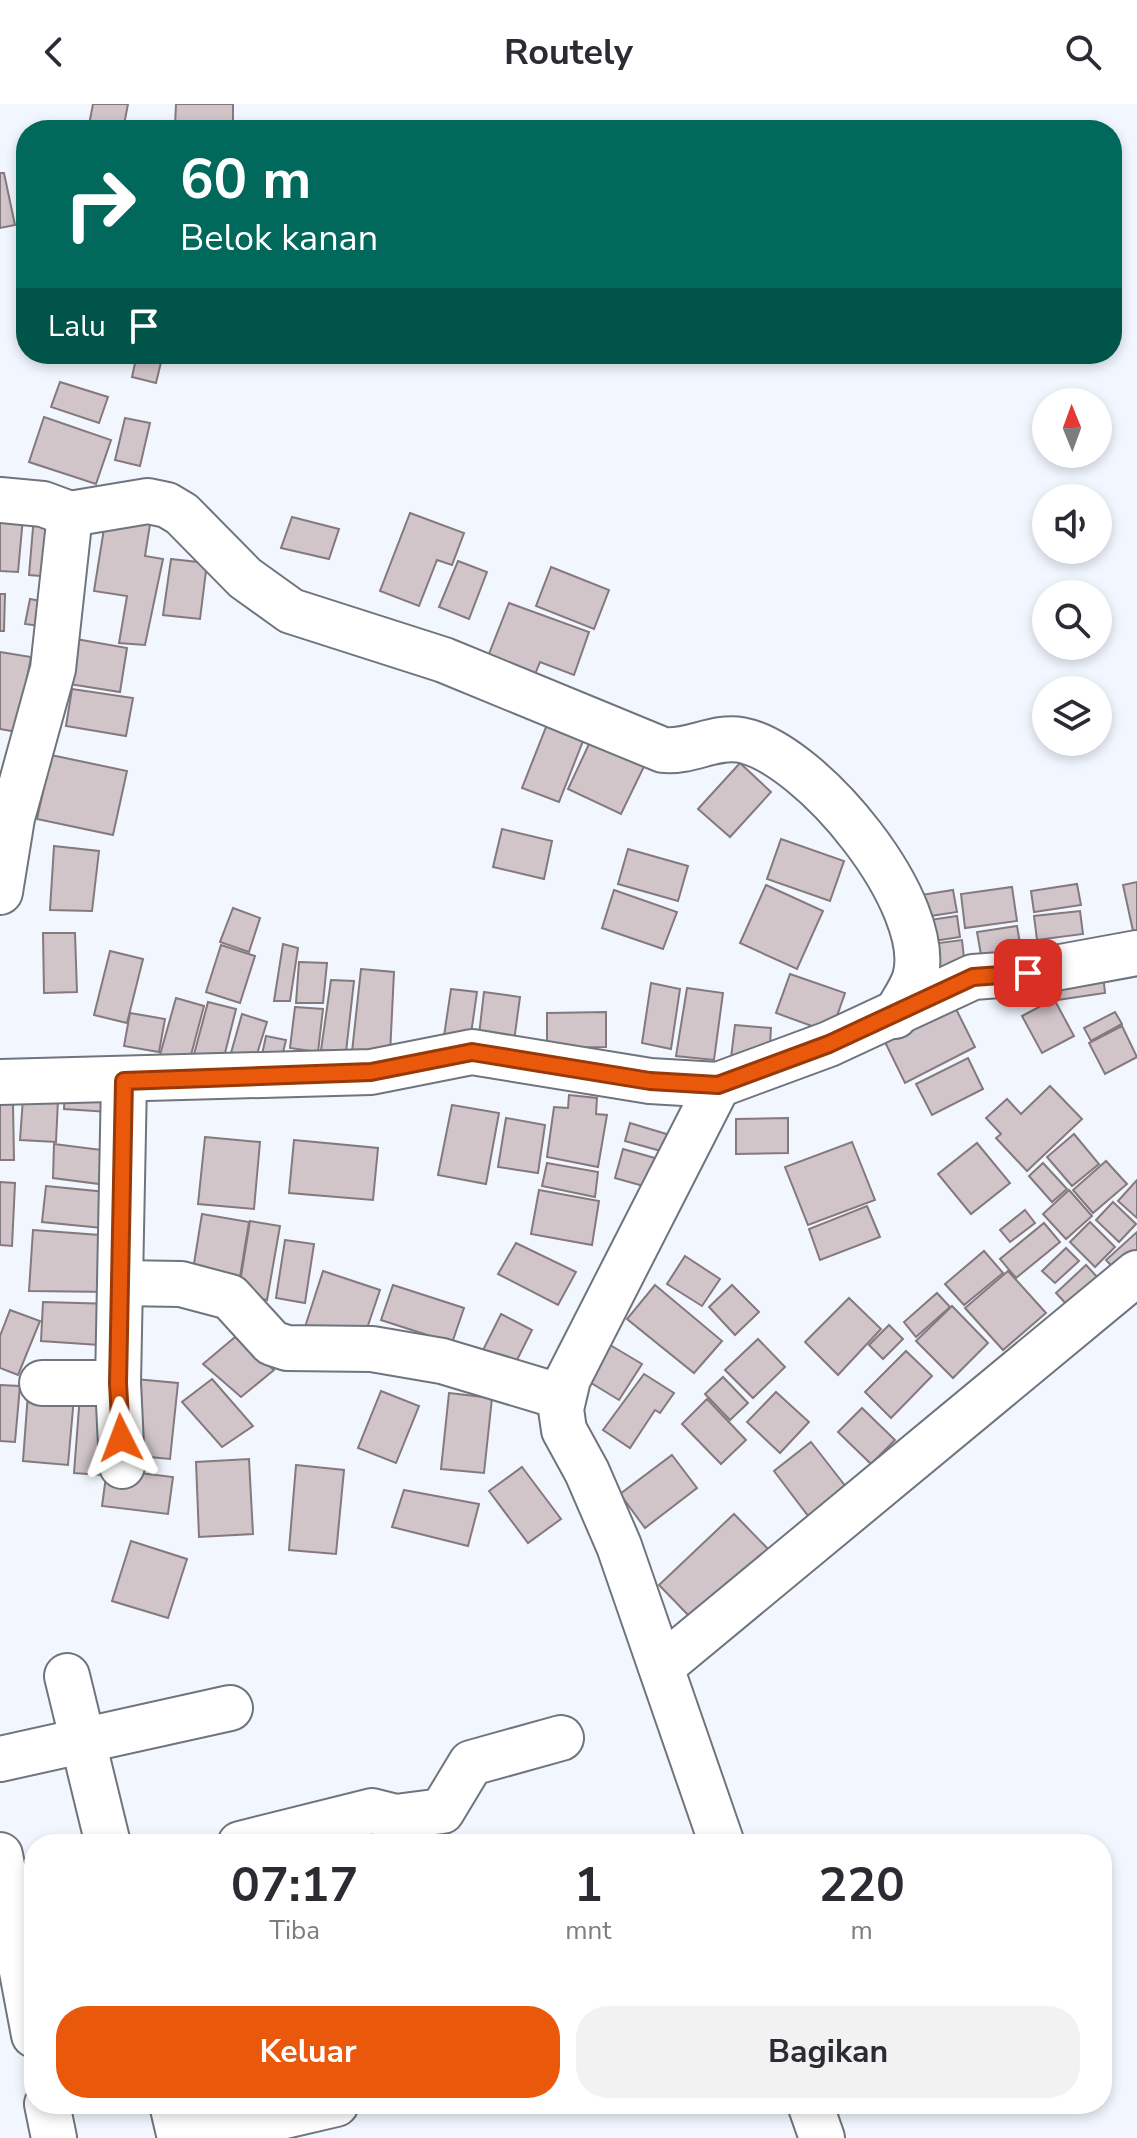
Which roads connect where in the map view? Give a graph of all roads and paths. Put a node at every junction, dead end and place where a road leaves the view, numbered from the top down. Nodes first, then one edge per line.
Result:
1 (0, 500) edge
2 (70, 514) junction
3 (0, 892) edge
4 (1137, 953) edge
5 (895, 1016) junction
6 (124, 1081) junction
7 (0, 1082) edge
8 (718, 1085) junction
9 (1137, 1273) edge
10 (121, 1283) junction
11 (42, 1383) dead end
12 (118, 1383) junction
13 (562, 1397) junction
14 (122, 1466) dead end
15 (661, 1667) junction
16 (67, 1676) dead end
17 (230, 1708) dead end
18 (561, 1738) dead end
19 (83, 1742) junction
20 (0, 1759) edge
21 (106, 1834) edge
22 (280, 1834) edge
23 (719, 1834) edge
24 (0, 1855) edge
25 (14, 1896) edge
26 (24, 1967) edge
27 (24, 2040) edge
28 (0, 2045) edge
29 (49, 2114) edge
30 (174, 2114) edge
31 (293, 2114) edge
32 (814, 2114) edge
33 (54, 2138) edge
34 (180, 2138) edge
35 (190, 2138) edge
36 (822, 2138) edge

1 - 2 street
2 - 3 street
2 - 5 street
4 - 5 street
5 - 8 street
6 - 7 street
6 - 8 street
6 - 10 street
8 - 13 street
9 - 15 street
10 - 12 street
10 - 13 street
11 - 12 street
12 - 14 street
13 - 15 street
15 - 23 street
16 - 19 street
17 - 19 street
18 - 22 street
19 - 20 street
19 - 21 street
24 - 25 street
25 - 26 street
27 - 28 street
29 - 33 street
30 - 34 street
31 - 35 street
32 - 36 street

